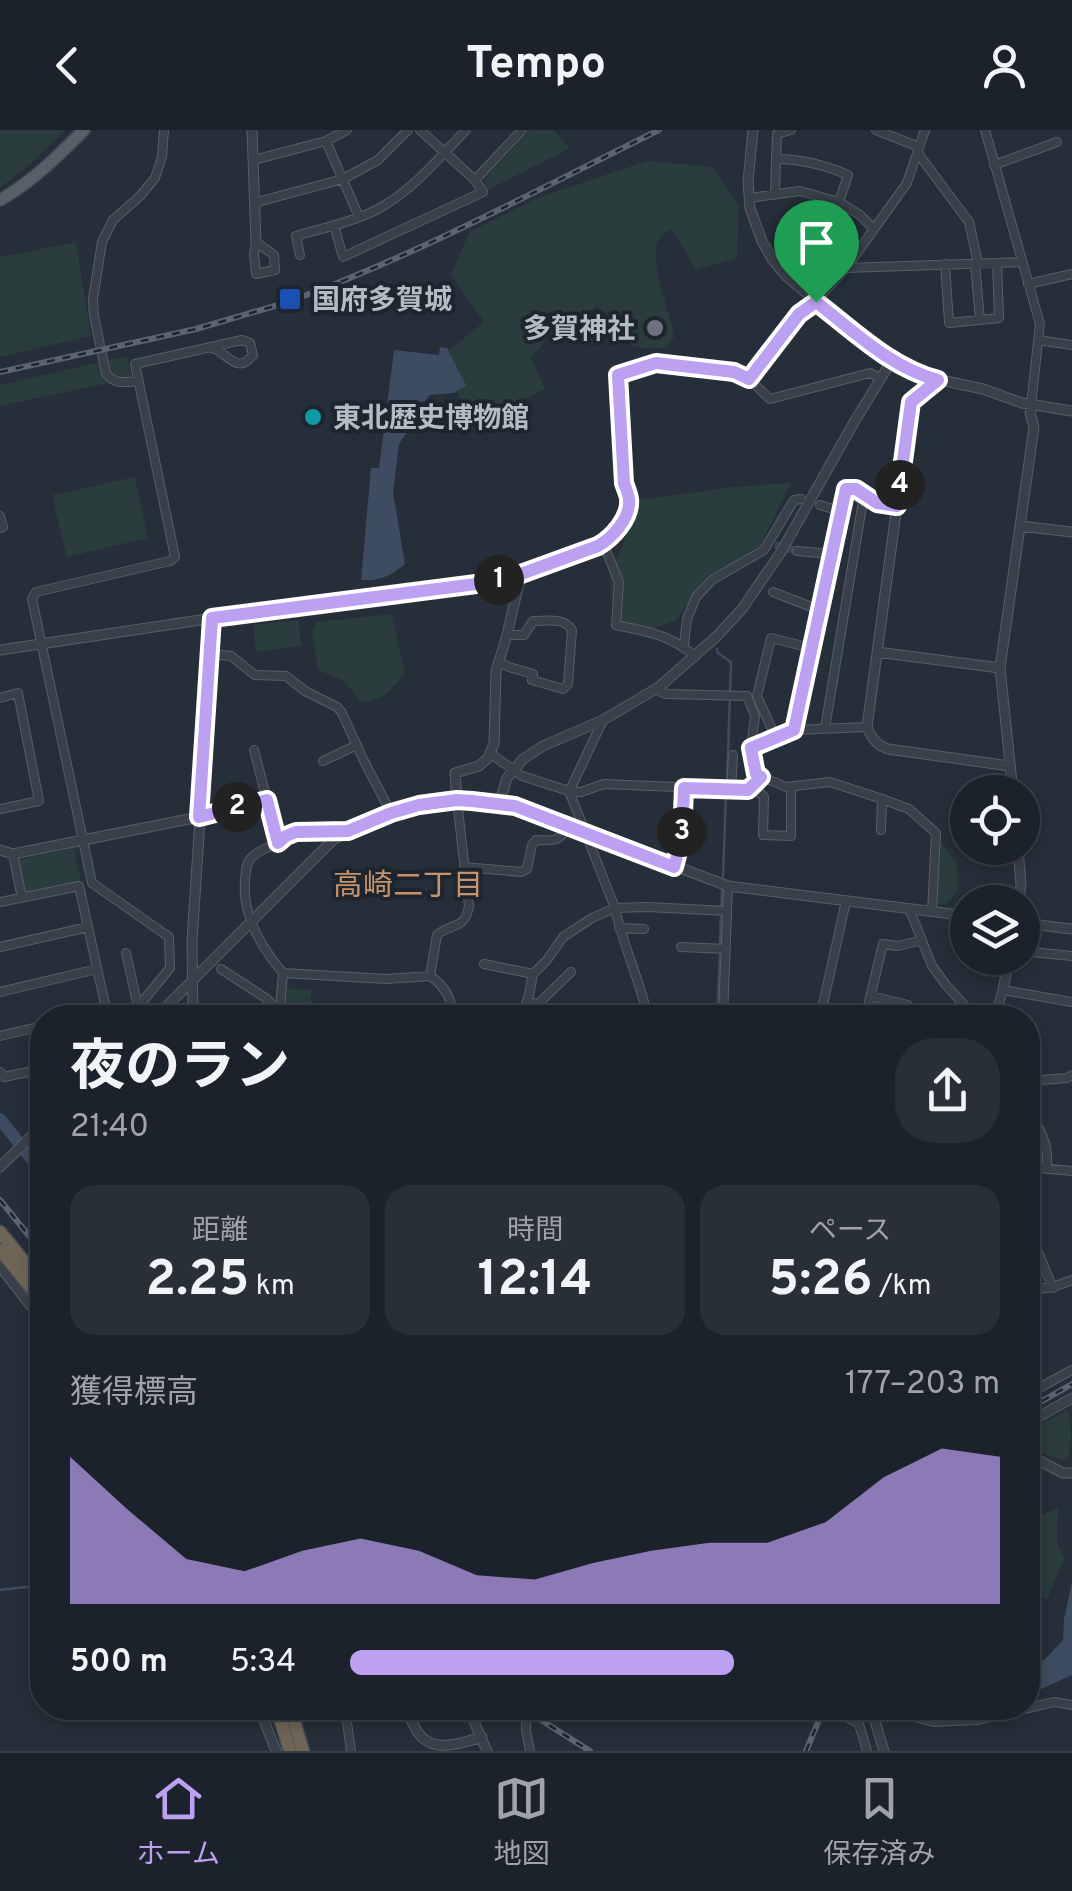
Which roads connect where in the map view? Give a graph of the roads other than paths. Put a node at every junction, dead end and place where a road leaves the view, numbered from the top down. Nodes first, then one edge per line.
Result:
1 (84, 130) edge
2 (164, 130) edge
3 (252, 130) edge
4 (347, 130) edge
5 (408, 130) edge
6 (420, 130) edge
7 (466, 130) edge
8 (522, 130) edge
9 (752, 130) edge
10 (791, 130) edge
11 (876, 130) edge
12 (925, 130) edge
13 (985, 130) edge
14 (326, 141) junction
15 (1057, 142) dead end
16 (918, 149) junction
17 (444, 153) junction
18 (776, 159) junction
19 (254, 160) junction
20 (994, 165) junction
21 (343, 179) junction
22 (475, 180) junction
23 (776, 194) junction
24 (749, 198) junction
25 (0, 200) edge
26 (839, 202) junction
27 (254, 203) junction
28 (359, 217) junction
29 (334, 225) junction
30 (873, 228) junction
31 (256, 242) dead end
32 (300, 255) dead end
33 (1022, 262) junction
34 (976, 263) junction
35 (997, 263) junction
36 (945, 264) junction
37 (846, 268) junction
38 (1072, 274) edge
39 (1028, 284) junction
40 (816, 302) junction
41 (980, 320) junction
42 (1038, 340) junction
43 (1072, 345) edge
44 (210, 346) junction
45 (892, 360) junction
46 (880, 378) junction
47 (749, 379) junction
48 (938, 380) junction
49 (138, 381) junction
50 (1031, 405) junction
51 (1072, 410) edge
52 (846, 489) junction
53 (801, 499) dead end
54 (820, 505) dead end
55 (897, 506) junction
56 (840, 512) junction
57 (0, 516) edge
58 (1020, 526) junction
59 (0, 528) edge
60 (1072, 532) edge
61 (603, 543) junction
62 (797, 551) tunnel mouth
63 (831, 554) junction
64 (521, 574) junction
65 (773, 592) dead end
66 (819, 610) junction
67 (212, 618) junction
68 (507, 635) junction
69 (40, 644) junction
70 (684, 646) junction
71 (811, 648) junction
72 (0, 650) edge
73 (877, 652) junction
74 (210, 654) junction
75 (695, 657) junction
76 (498, 662) junction
77 (1000, 668) junction
78 (659, 686) junction
79 (0, 698) edge
80 (602, 720) junction
81 (825, 728) junction
82 (868, 728) junction
83 (794, 730) junction
84 (776, 738) junction
85 (357, 745) junction
86 (751, 748) junction
87 (254, 750) dead end
88 (491, 754) junction
89 (733, 756) dead end
90 (322, 761) dead end
91 (1010, 766) junction
92 (513, 770) junction
93 (1011, 775) edge
94 (761, 777) junction
95 (752, 786) junction
96 (792, 787) junction
97 (684, 788) junction
98 (728, 790) junction
99 (569, 791) junction
100 (882, 798) junction
101 (267, 800) junction
102 (457, 800) junction
103 (499, 804) junction
104 (0, 809) edge
105 (391, 813) junction
106 (199, 817) junction
107 (568, 826) junction
108 (880, 830) dead end
109 (348, 831) junction
110 (586, 833) junction
111 (82, 840) junction
112 (278, 843) junction
113 (0, 850) edge
114 (13, 854) junction
115 (464, 867) junction
116 (674, 867) junction
117 (728, 886) junction
118 (22, 898) junction
119 (846, 901) junction
120 (0, 902) edge
121 (615, 908) junction
122 (909, 908) junction
123 (723, 911) junction
124 (932, 912) junction
125 (950, 914) edge
126 (251, 920) junction
127 (1040, 925) edge
128 (88, 927) junction
129 (619, 928) junction
130 (644, 928) dead end
131 (1072, 929) edge
132 (922, 940) junction
133 (0, 947) edge
134 (681, 947) dead end
135 (726, 949) junction
136 (126, 953) dead end
137 (1040, 953) edge
138 (1072, 956) edge
139 (484, 964) dead end
140 (97, 969) junction
141 (221, 969) dead end
142 (571, 972) dead end
143 (283, 973) junction
144 (533, 974) junction
145 (1006, 975) edge
146 (430, 976) junction
147 (192, 982) junction
148 (1003, 990) junction
149 (0, 992) edge
150 (870, 996) junction
151 (527, 1002) junction
152 (1072, 1002) edge
153 (538, 1004) joint
154 (106, 1005) edge
155 (138, 1005) edge
156 (140, 1005) edge
157 (168, 1005) edge
158 (193, 1005) edge
159 (272, 1005) edge
160 (280, 1005) edge
161 (452, 1005) edge
162 (526, 1005) edge
163 (645, 1005) edge
164 (724, 1005) edge
165 (823, 1005) edge
166 (868, 1005) edge
167 (908, 1005) edge
168 (965, 1005) edge
169 (998, 1005) edge
170 (30, 1029) edge
171 (0, 1036) edge
172 (0, 1072) edge
173 (30, 1072) edge
174 (1072, 1075) edge
175 (1040, 1080) edge
176 (1040, 1130) edge
177 (30, 1138) edge
178 (0, 1168) edge
179 (1040, 1168) edge
180 (1046, 1169) junction
181 (1072, 1171) edge
182 (0, 1232) edge
183 (0, 1250) edge
184 (1040, 1257) edge
185 (0, 1266) edge
186 (30, 1269) edge
187 (1072, 1280) edge
188 (30, 1286) edge
189 (1053, 1288) junction
190 (1040, 1289) edge
191 (30, 1305) edge
192 (1072, 1370) edge
193 (1040, 1387) edge
194 (1072, 1398) edge
195 (1040, 1416) edge
196 (1040, 1461) edge
197 (1072, 1473) edge
198 (1040, 1705) edge
199 (1072, 1705) edge
200 (264, 1720) edge
201 (281, 1720) edge
202 (294, 1720) edge
203 (347, 1720) edge
204 (410, 1720) edge
205 (474, 1720) edge
206 (526, 1720) edge
207 (852, 1720) edge
208 (875, 1720) edge
209 (926, 1720) edge
210 (978, 1720) edge
211 (482, 1738) junction
212 (276, 1751) edge
213 (290, 1751) edge
214 (303, 1751) edge
215 (351, 1751) edge
216 (488, 1751) edge
217 (530, 1751) edge
218 (867, 1751) edge
219 (884, 1751) edge

1 - 25 main road
2 - 49 street
3 - 19 street
4 - 14 street
5 - 21 street
6 - 17 street
7 - 17 street
8 - 22 street
9 - 24 street
10 - 18 street
11 - 16 street
12 - 16 street
13 - 20 street
14 - 19 street
14 - 21 street
15 - 20 street
16 - 30 street
16 - 34 street
17 - 22 street
17 - 28 street
18 - 23 street
18 - 26 street
19 - 27 street
20 - 33 street
21 - 27 street
21 - 28 street
22 - 29 street
23 - 24 street
23 - 26 street
24 - 40 street
26 - 30 street
27 - 31 street
28 - 29 street
29 - 32 street
30 - 37 street
33 - 35 street
33 - 39 street
34 - 35 street
34 - 36 street
34 - 41 street
35 - 41 street
36 - 37 street
36 - 41 street
37 - 40 street
38 - 39 street
39 - 42 street
40 - 45 street
40 - 47 street
42 - 43 street
42 - 50 street
44 - 44 street
44 - 49 street
45 - 46 street
45 - 48 street
46 - 47 street
46 - 75 street
47 - 61 street
48 - 50 street
48 - 55 street
49 - 69 street
50 - 51 street
50 - 58 street
52 - 55 street
52 - 56 street
52 - 81 street
53 - 70 street
54 - 56 street
55 - 73 street
56 - 63 street
57 - 59 street
58 - 60 street
58 - 77 street
61 - 64 street
61 - 70 street
62 - 63 street
63 - 66 street
64 - 67 street
64 - 68 street
65 - 66 street
66 - 71 street
67 - 69 street
67 - 74 street
68 - 76 street
68 - 76 street
69 - 72 street
69 - 111 street
70 - 75 street
71 - 83 street
71 - 84 street
73 - 77 street
73 - 82 street
74 - 85 street
74 - 106 street
75 - 78 street
76 - 88 street
77 - 91 street
78 - 80 street
78 - 86 street
79 - 104 street
80 - 92 street
80 - 99 street
81 - 82 street
81 - 83 street
82 - 91 street
83 - 84 street
84 - 86 street
85 - 90 street
85 - 105 street
86 - 94 street
87 - 101 street
88 - 92 street
88 - 102 street
89 - 98 street
91 - 93 street
92 - 99 street
92 - 103 street
94 - 95 street
94 - 96 street
95 - 96 street
95 - 98 street
96 - 100 street
97 - 98 street
97 - 99 street
97 - 116 street
99 - 110 street
100 - 108 street
100 - 124 street
101 - 106 street
101 - 112 street
102 - 103 street
102 - 105 street
102 - 115 street
103 - 107 street
105 - 109 street
106 - 111 street
106 - 147 street
107 - 110 street
107 - 115 street
109 - 112 street
109 - 126 street
110 - 116 street
110 - 121 street
111 - 114 street
111 - 156 street
112 - 126 street
113 - 114 street
114 - 118 street
115 - 146 street
116 - 117 street
117 - 119 street
117 - 123 street
118 - 120 street
118 - 128 street
119 - 122 street
119 - 165 street
121 - 123 street
121 - 129 street
121 - 144 street
122 - 124 street
122 - 132 street
123 - 135 street
124 - 125 street
126 - 143 street
126 - 147 street
127 - 131 street
128 - 133 street
128 - 140 street
129 - 130 street
129 - 163 street
132 - 150 street
132 - 168 street
134 - 135 street
135 - 164 street
136 - 155 street
137 - 138 street
139 - 144 street
140 - 149 street
140 - 154 street
141 - 159 street
142 - 153 street
143 - 146 street
143 - 160 street
144 - 151 street
145 - 148 street
146 - 161 street
147 - 157 street
147 - 158 street
148 - 152 street
148 - 169 street
150 - 166 street
150 - 167 street
151 - 153 street
151 - 162 street
170 - 171 street
172 - 173 street
174 - 175 street
176 - 180 street
177 - 178 street
179 - 180 street
180 - 181 street
182 - 186 highway
183 - 188 highway
184 - 189 street
185 - 191 street
187 - 189 street
189 - 190 street
192 - 193 street
194 - 195 street
196 - 197 street
198 - 199 street
200 - 212 street
201 - 213 highway
202 - 214 highway
203 - 215 street
204 - 211 street
205 - 211 street
206 - 217 street
207 - 218 street
208 - 219 street
209 - 210 street
211 - 216 street

